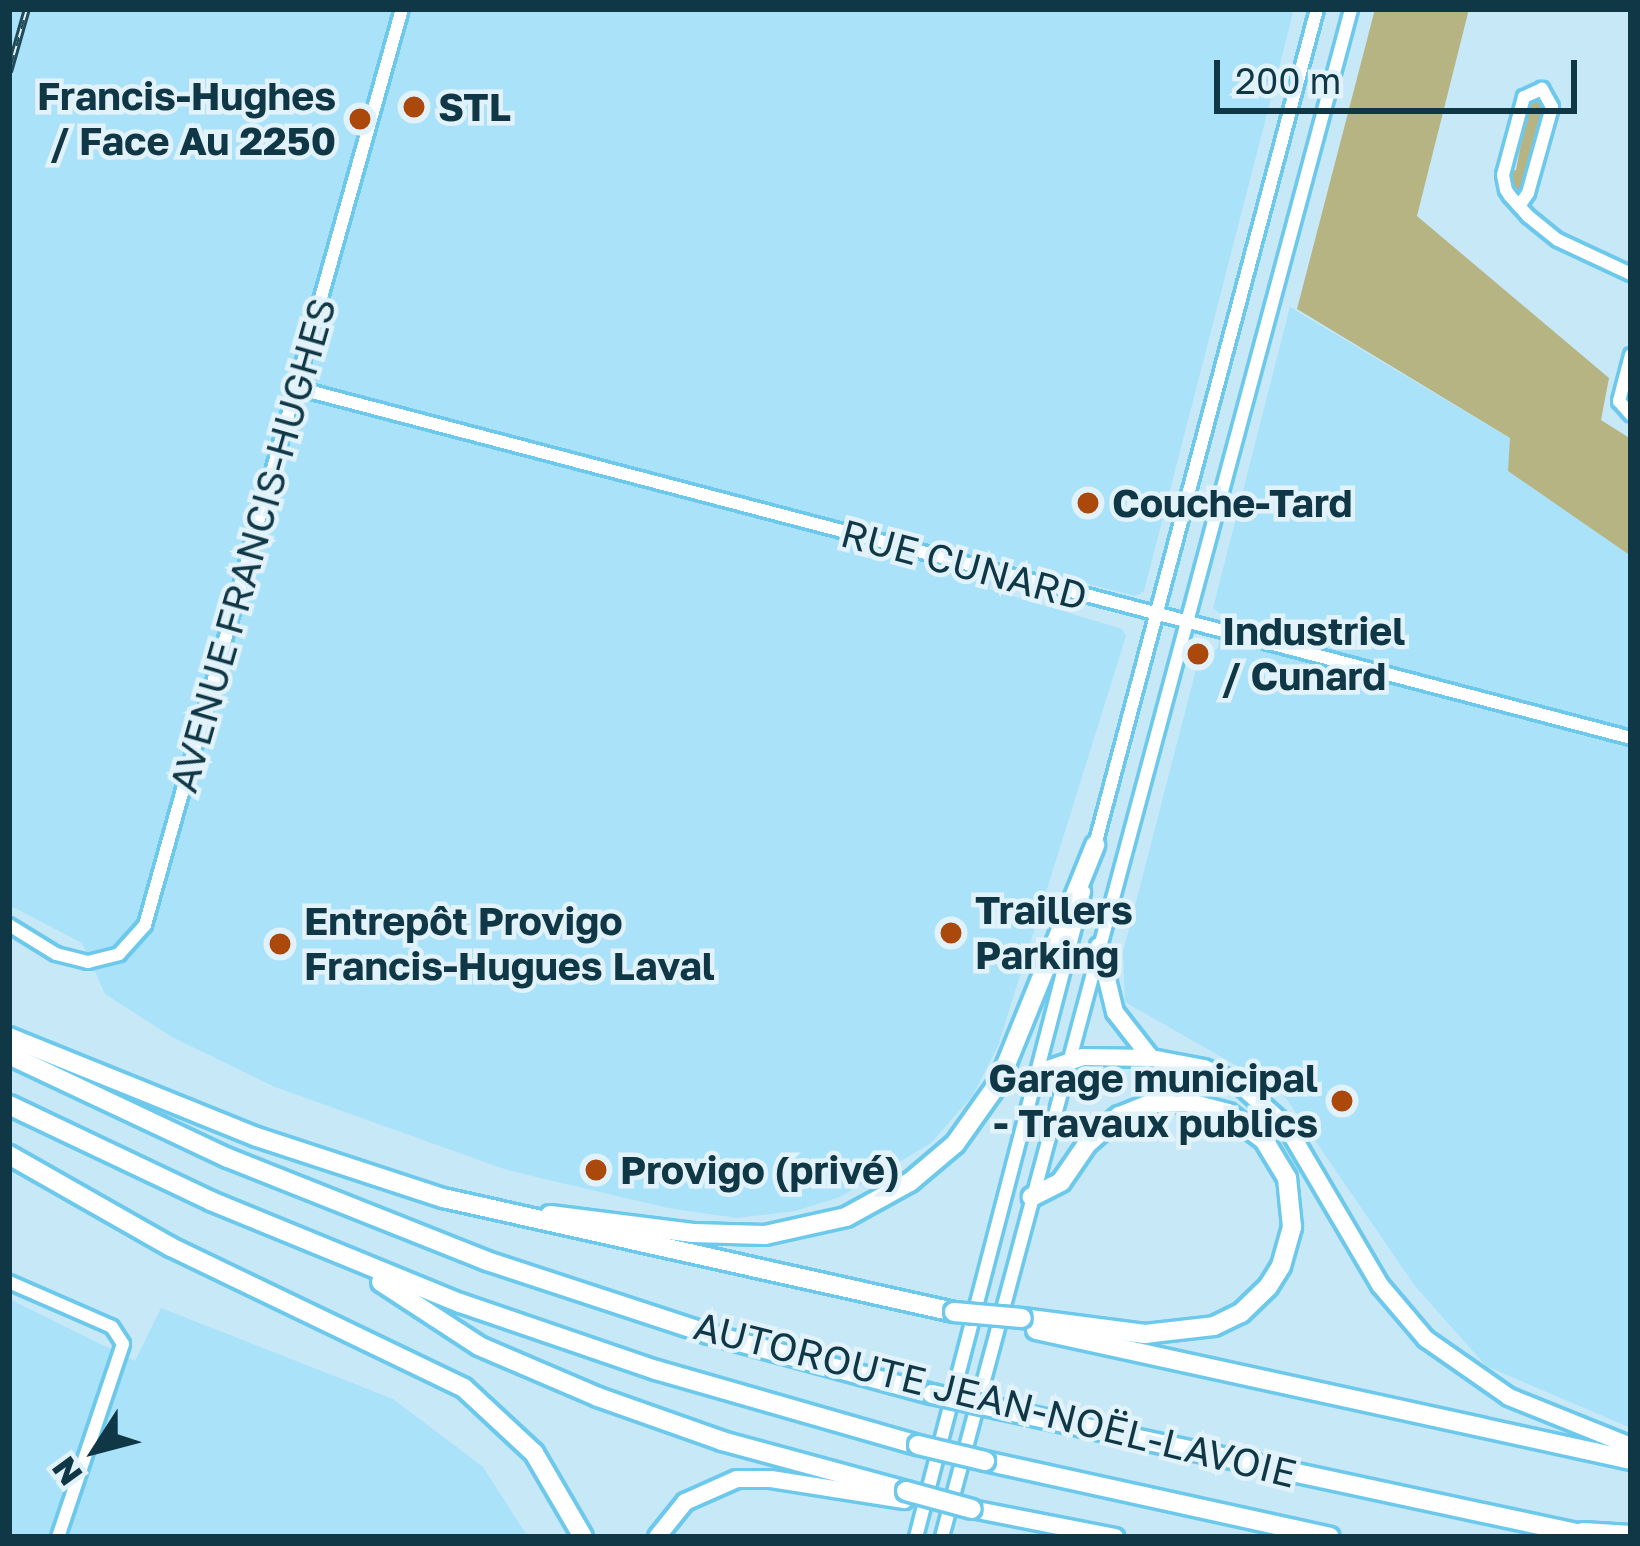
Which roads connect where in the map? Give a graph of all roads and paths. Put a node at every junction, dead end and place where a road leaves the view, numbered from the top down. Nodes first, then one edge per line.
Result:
1 (402, 9) edge
2 (1317, 9) edge
3 (1351, 9) edge
4 (1519, 206) junction
5 (1631, 274) edge
6 (1631, 355) edge
7 (297, 388) junction
8 (1631, 415) edge
9 (1156, 616) junction
10 (1187, 624) junction
11 (1631, 738) edge
12 (1095, 845) junction
13 (9, 925) edge
14 (1099, 946) junction
15 (9, 1037) edge
16 (9, 1055) edge
17 (1150, 1058) junction
18 (1069, 1061) junction
19 (1039, 1072) junction
20 (9, 1105) edge
21 (9, 1156) edge
22 (1032, 1197) junction
23 (467, 1205) junction
24 (347, 1259) junction
25 (9, 1282) edge
26 (1021, 1322) junction
27 (1631, 1446) edge
28 (1631, 1460) edge
29 (905, 1496) junction
30 (972, 1509) joint
31 (1566, 1531) junction
32 (1631, 1535) edge
33 (58, 1537) edge
34 (584, 1537) edge
35 (657, 1537) edge
36 (916, 1537) edge
37 (942, 1537) edge
38 (1115, 1537) edge
39 (1330, 1537) edge
40 (1595, 1537) edge

1 - 7 street, AVENUE FRANCIS-HUGHES
2 - 9 street
3 - 10 street
4 - 4 street
4 - 5 street
6 - 8 street
7 - 9 street, RUE CUNARD
7 - 13 street, AVENUE FRANCIS-HUGHES
9 - 10 street, RUE CUNARD
9 - 12 street
10 - 11 street, RUE CUNARD
10 - 14 street
12 - 19 street
12 - 23 highway
14 - 17 main road
14 - 18 street
15 - 23 highway
16 - 31 highway, AUTOROUTE JEAN-NOËL-LAVOIE, bridge
17 - 18 main road
17 - 27 main road
18 - 19 main road
18 - 22 street
19 - 36 street
20 - 24 highway, AUTOROUTE JEAN-NOËL-LAVOIE
21 - 34 highway
22 - 26 highway
22 - 37 street
23 - 26 highway, bridge
24 - 29 highway
24 - 39 highway, AUTOROUTE JEAN-NOËL-LAVOIE, bridge
25 - 33 street
26 - 28 highway
29 - 30 highway, bridge
29 - 35 main road
30 - 38 main road
31 - 32 highway
31 - 40 highway, AUTOROUTE JEAN-NOËL-LAVOIE

